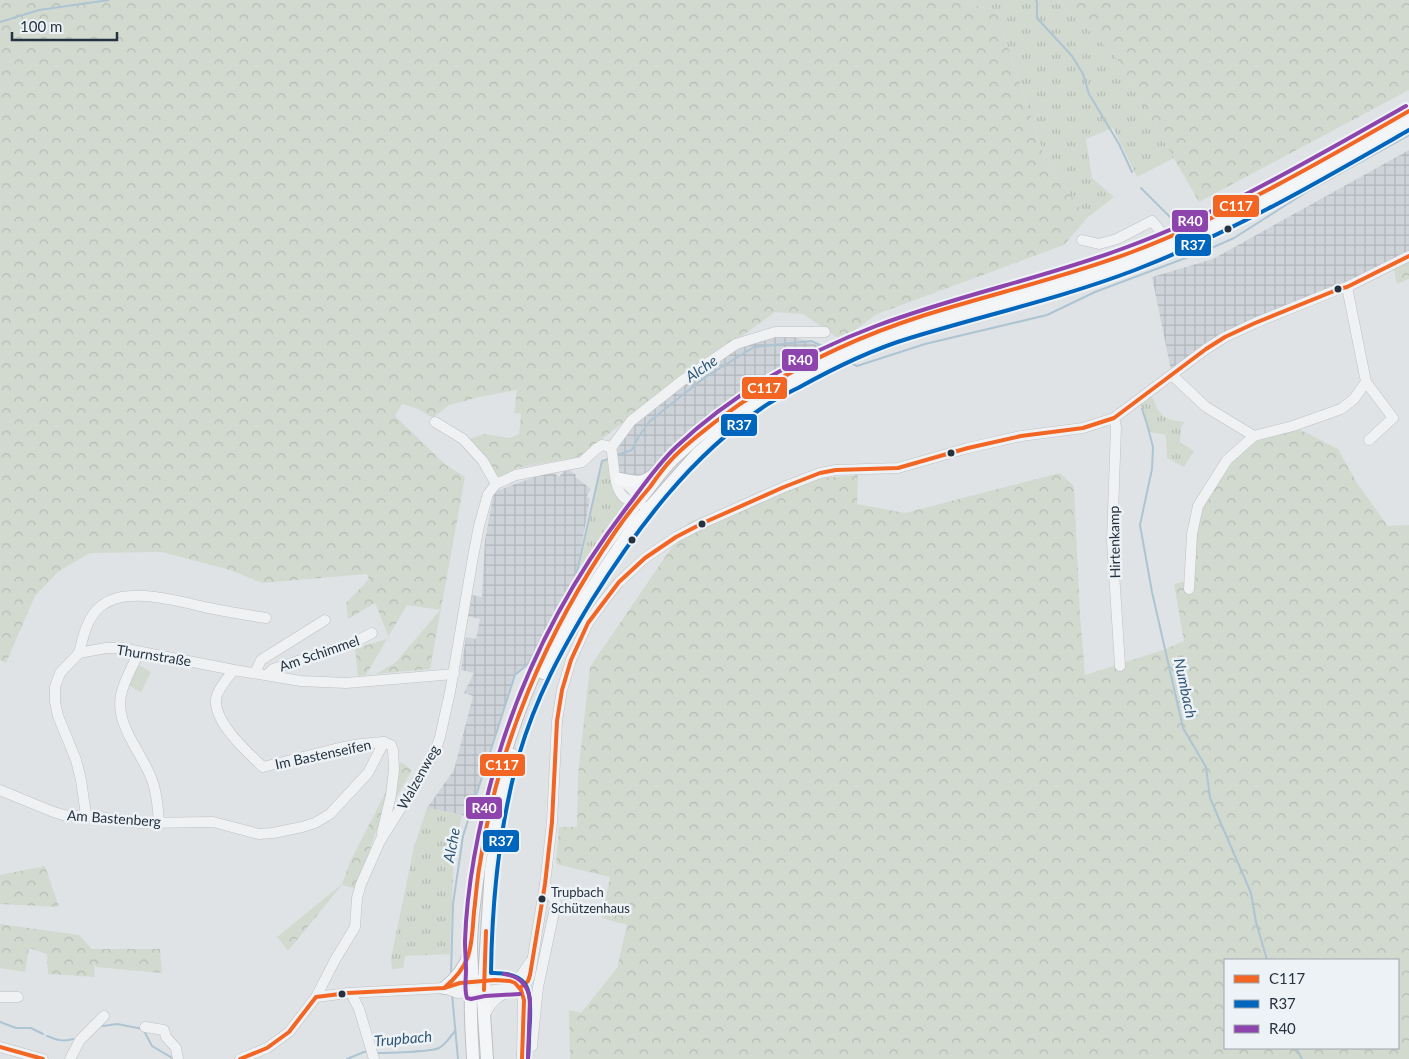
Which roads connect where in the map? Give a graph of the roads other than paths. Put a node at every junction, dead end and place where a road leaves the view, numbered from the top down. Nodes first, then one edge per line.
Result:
1 (1409, 111) edge
2 (1409, 123) edge
3 (1165, 239) junction
4 (1082, 240) dead end
5 (1409, 256) edge
6 (1347, 287) junction
7 (825, 332) dead end
8 (836, 355) junction
9 (1172, 375) junction
10 (1366, 382) junction
11 (1114, 418) junction
12 (435, 422) dead end
13 (1254, 436) junction
14 (1369, 440) dead end
15 (612, 448) junction
16 (670, 462) junction
17 (618, 478) junction
18 (496, 484) junction
19 (642, 506) junction
20 (1189, 589) dead end
21 (266, 618) dead end
22 (326, 620) dead end
23 (372, 633) dead end
24 (139, 652) junction
25 (79, 653) junction
26 (1120, 666) dead end
27 (234, 670) junction
28 (255, 673) junction
29 (454, 674) junction
30 (267, 675) junction
31 (384, 742) junction
32 (0, 790) edge
33 (86, 815) junction
34 (159, 822) junction
35 (380, 842) junction
36 (545, 884) junction
37 (484, 985) junction
38 (462, 986) junction
39 (444, 988) joint
40 (515, 988) junction
41 (351, 993) junction
42 (18, 996) dead end
43 (0, 997) edge
44 (316, 997) junction
45 (104, 1016) dead end
46 (484, 1016) junction
47 (145, 1027) dead end
48 (0, 1047) edge
49 (524, 1057) edge
50 (43, 1059) edge
51 (70, 1059) edge
52 (178, 1059) edge
53 (240, 1059) edge
54 (374, 1059) edge
55 (473, 1059) edge
56 (487, 1059) edge

1 - 3 main road
2 - 8 main road
3 - 4 street
3 - 8 main road
5 - 6 street
6 - 9 street
6 - 10 street
7 - 15 street
8 - 16 main road
8 - 19 main road
9 - 11 street
9 - 13 street
10 - 13 street
10 - 14 street
11 - 26 street, Hirtenkamp
11 - 36 street
12 - 18 street
13 - 20 street
15 - 17 street
15 - 18 street
16 - 17 main road
16 - 19 main road
17 - 19 street
18 - 29 street, Walzenweg
19 - 37 main road
19 - 38 main road
21 - 25 street
22 - 28 street
23 - 30 street, Am Schimmel
24 - 25 street, Thurnstraße
24 - 27 street, Thurnstraße
24 - 34 street
25 - 33 street
27 - 28 street, Thurnstraße
27 - 31 street, Im Bastenseifen
28 - 30 street, Thurnstraße
29 - 30 street, Thurnstraße
29 - 35 street, Walzenweg
31 - 34 street, Am Bastenberg
31 - 35 street
32 - 33 street, Am Bastenberg
33 - 34 street, Am Bastenberg
35 - 44 street, Walzenweg
36 - 40 street
36 - 49 street
37 - 38 street
37 - 40 street
37 - 46 main road
38 - 39 main road
38 - 55 main road
39 - 41 street
40 - 46 street
40 - 49 street
41 - 44 street
41 - 54 street
42 - 43 street
44 - 53 street, Walzenweg
45 - 51 street
46 - 56 main road
47 - 52 street
48 - 50 street

